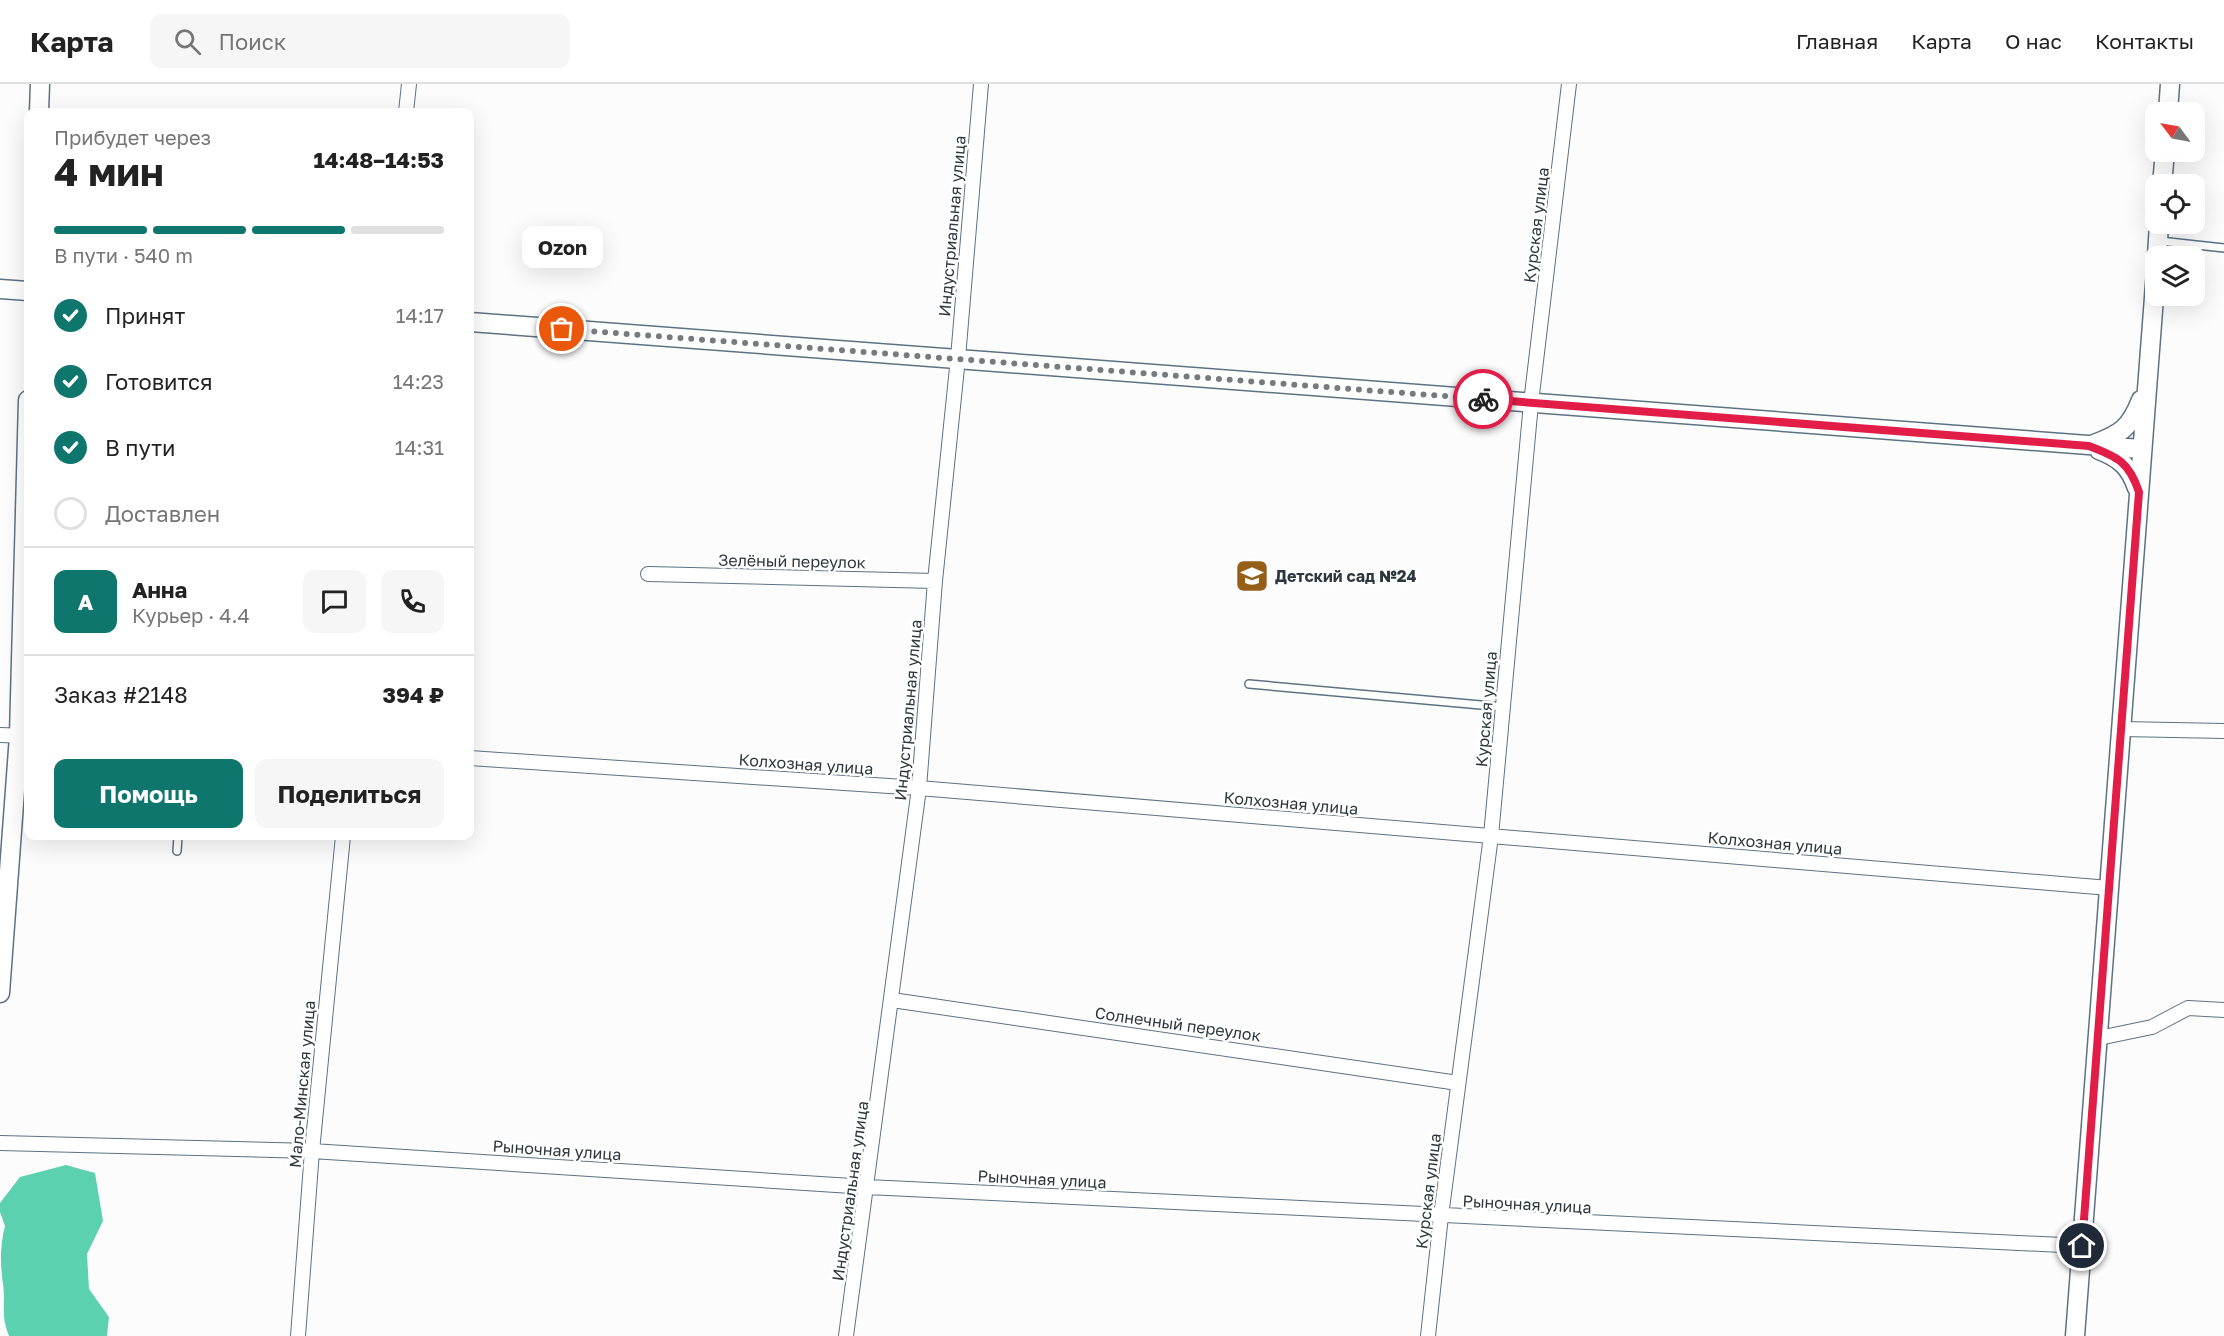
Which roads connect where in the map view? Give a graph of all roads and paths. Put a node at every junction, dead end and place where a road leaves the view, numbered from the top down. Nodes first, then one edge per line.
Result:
1 (40, 84) edge
2 (409, 84) edge
3 (981, 84) edge
4 (1569, 84) edge
5 (2170, 84) edge
6 (2169, 102) edge
7 (39, 108) edge
8 (406, 108) edge
9 (2158, 240) edge
10 (2224, 248) edge
11 (0, 289) edge
12 (24, 291) edge
13 (2153, 306) edge
14 (474, 322) edge
15 (958, 358) junction
16 (2146, 387) junction
17 (1531, 403) junction
18 (2089, 446) junction
19 (2141, 449) junction
20 (2139, 492) junction
21 (648, 574) dead end
22 (935, 581) junction
23 (1248, 684) dead end
24 (1503, 707) junction
25 (2121, 729) junction
26 (2224, 731) edge
27 (0, 735) edge
28 (24, 736) edge
29 (474, 758) edge
30 (919, 788) junction
31 (1491, 836) junction
32 (178, 840) edge
33 (343, 840) edge
34 (177, 850) dead end
35 (2109, 888) junction
36 (0, 993) edge
37 (892, 1000) junction
38 (2224, 1010) edge
39 (2099, 1038) junction
40 (1458, 1083) junction
41 (0, 1143) edge
42 (312, 1151) junction
43 (867, 1187) junction
44 (1441, 1216) junction
45 (2082, 1246) junction
46 (298, 1336) edge
47 (846, 1336) edge
48 (1428, 1336) edge
49 (2075, 1336) edge

1 - 7 street
2 - 8 street
3 - 15 street, Индустриальная улица
4 - 17 street, Курская улица
5 - 6 street
9 - 10 lane
11 - 12 street
13 - 16 street
14 - 15 street
15 - 17 street
15 - 22 street, Индустриальная улица
16 - 18 street
16 - 19 street
17 - 18 street
17 - 24 street, Курская улица
18 - 19 street
18 - 20 street
19 - 20 street
20 - 25 street
21 - 22 street, Зелёный переулок
22 - 30 street, Индустриальная улица
23 - 24 lane
24 - 31 street, Курская улица
25 - 26 street
25 - 35 street
27 - 28 street
28 - 36 street
29 - 30 street, Колхозная улица
30 - 31 street, Колхозная улица
30 - 37 street, Индустриальная улица
31 - 35 street, Колхозная улица
31 - 40 street, Курская улица
32 - 34 lane
33 - 42 street, Мало-Минская улица
35 - 39 street
37 - 40 street, Солнечный переулок
37 - 43 street, Индустриальная улица
38 - 39 street
39 - 45 street
40 - 44 street, Курская улица
41 - 42 street, Рыночная улица
42 - 43 street, Рыночная улица
42 - 46 street, Мало-Минская улица
43 - 44 street, Рыночная улица
43 - 47 street, Индустриальная улица
44 - 45 street, Рыночная улица
44 - 48 street, Курская улица
45 - 49 street

